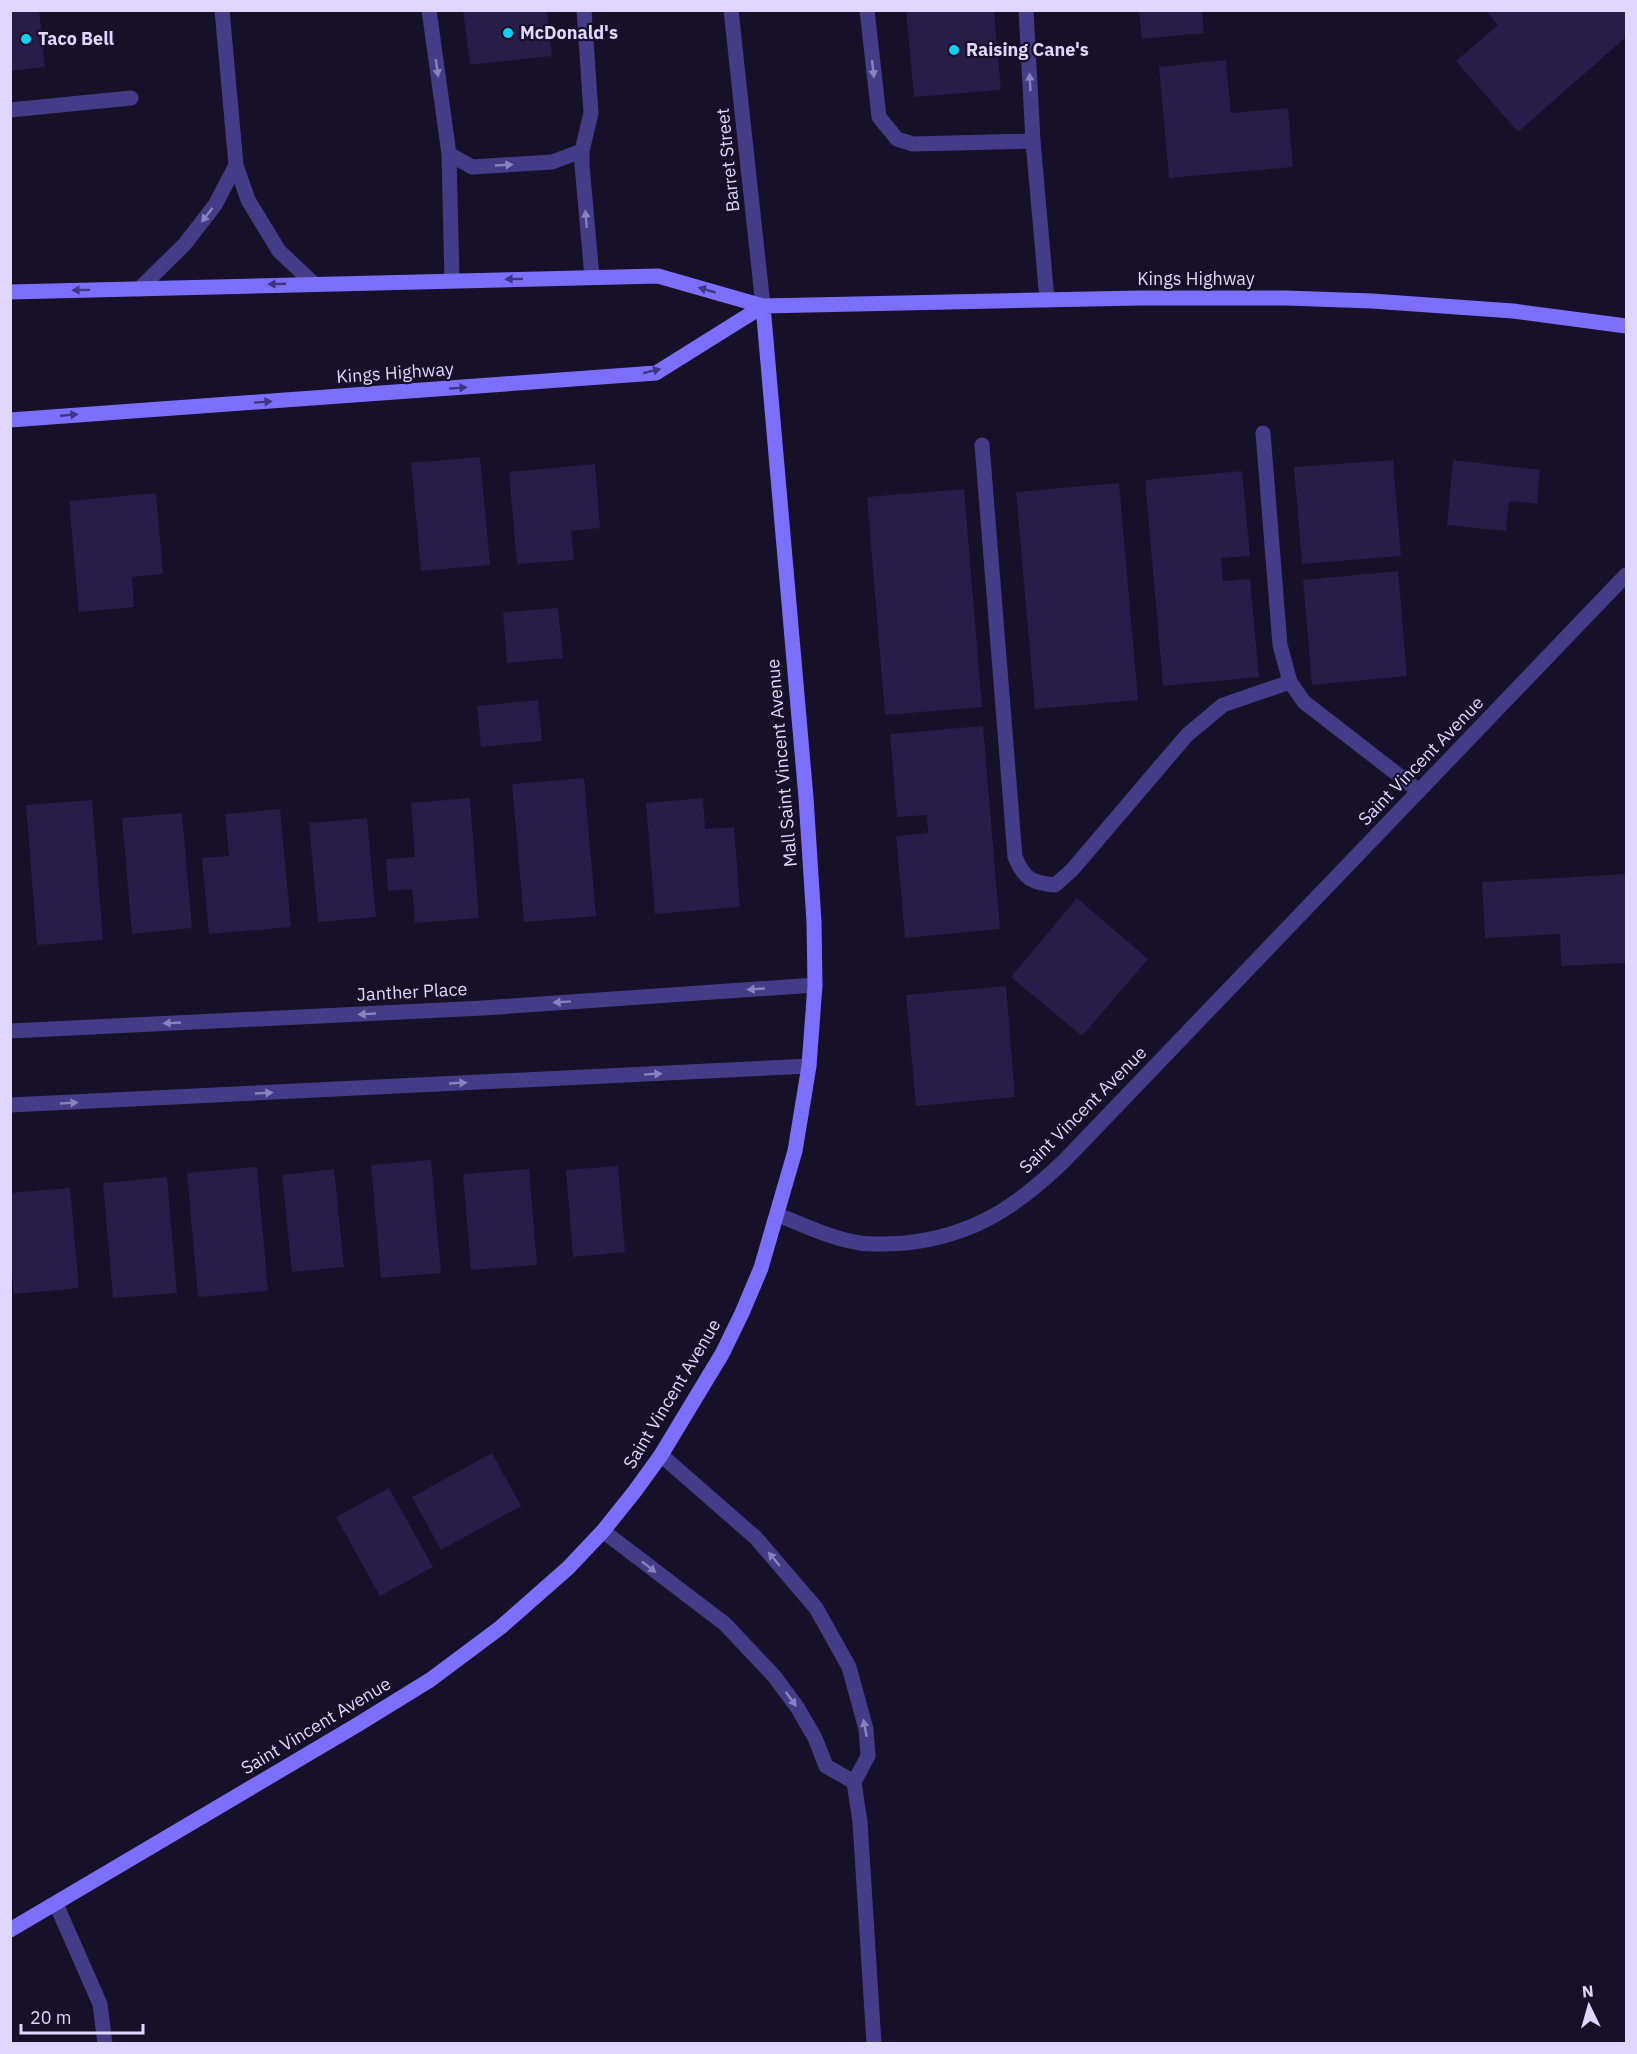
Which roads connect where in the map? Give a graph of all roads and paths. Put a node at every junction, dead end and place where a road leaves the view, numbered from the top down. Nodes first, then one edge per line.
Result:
1 (222, 10) edge
2 (429, 10) edge
3 (584, 10) edge
4 (731, 10) edge
5 (867, 10) edge
6 (1026, 10) edge
7 (131, 98) dead end
8 (10, 110) edge
9 (1033, 141) junction
10 (582, 151) junction
11 (449, 154) junction
12 (237, 165) junction
13 (591, 278) junction
14 (452, 281) junction
15 (313, 283) junction
16 (139, 289) junction
17 (10, 292) edge
18 (1047, 300) junction
19 (764, 306) junction
20 (1626, 326) edge
21 (10, 420) edge
22 (1263, 433) dead end
23 (982, 445) dead end
24 (1626, 575) edge
25 (1290, 682) junction
26 (1419, 791) junction
27 (815, 985) junction
28 (10, 1031) edge
29 (809, 1066) junction
30 (10, 1105) edge
31 (778, 1215) junction
32 (661, 1455) junction
33 (603, 1531) junction
34 (854, 1782) junction
35 (56, 1904) junction
36 (10, 1930) edge
37 (102, 2042) edge
38 (874, 2043) edge

1 - 12 street
2 -> 11 street
3 - 10 street
4 - 19 street, Barret Street
5 -> 9 street
9 -> 6 street
7 - 8 street
9 - 18 street
11 -> 10 street
13 -> 10 street
11 - 14 street
12 - 15 street
12 -> 16 street
13 -> 14 main road, Kings Highway
19 -> 13 main road, Kings Highway
14 - 15 main road, Kings Highway
15 -> 16 main road, Kings Highway
16 -> 17 main road, Kings Highway
18 - 19 main road, Kings Highway
18 - 20 main road, Kings Highway
21 -> 19 main road, Kings Highway
19 - 27 main road, Mall Saint Vincent Avenue
22 - 25 street
23 - 25 street
24 - 26 street, Saint Vincent Avenue
25 - 26 street
26 - 31 street, Saint Vincent Avenue
27 -> 28 street, Janther Place
27 - 29 main road, Mall Saint Vincent Avenue
30 -> 29 street
29 - 31 main road, Mall Saint Vincent Avenue
31 - 32 main road, Saint Vincent Avenue
32 - 33 main road, Saint Vincent Avenue
34 -> 32 street
33 -> 34 street
33 - 35 main road, Saint Vincent Avenue
34 - 38 street
35 - 36 main road, Saint Vincent Avenue
35 - 37 street

